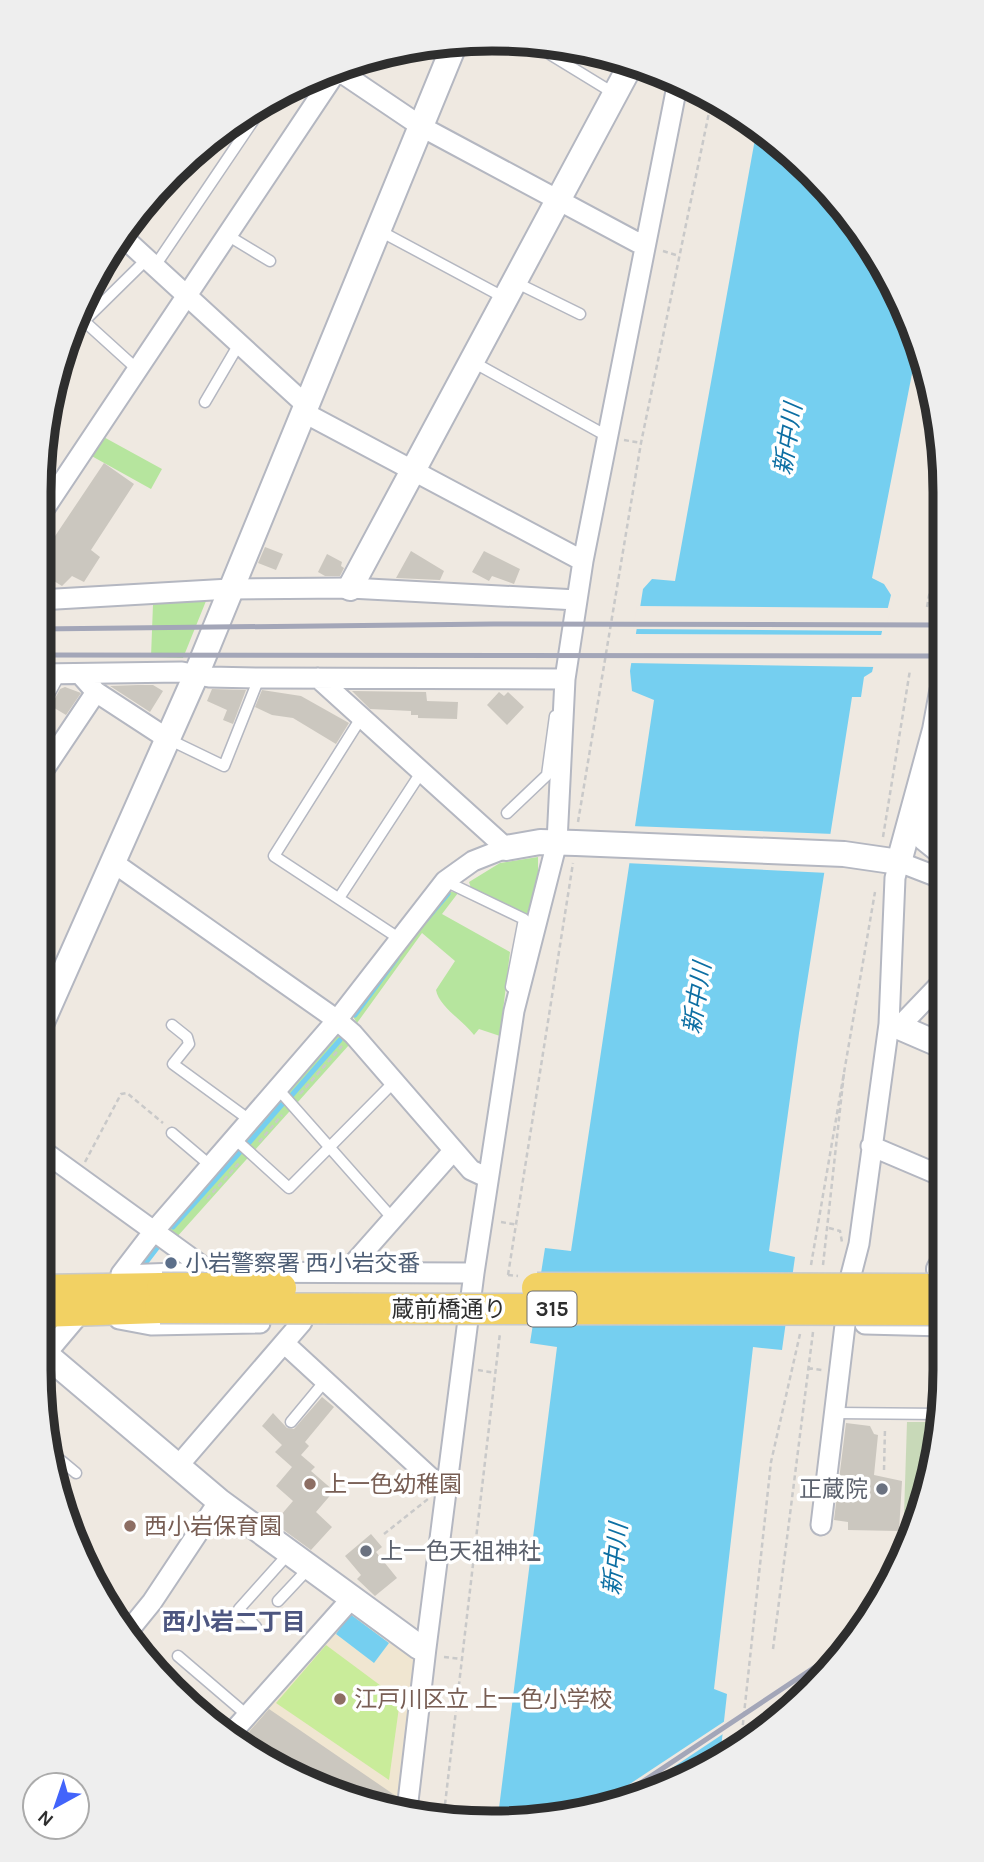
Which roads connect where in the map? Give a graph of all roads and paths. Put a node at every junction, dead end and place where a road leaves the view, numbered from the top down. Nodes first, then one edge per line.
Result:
1 (451, 53) edge
2 (552, 55) edge
3 (627, 72) edge
4 (348, 75) edge
5 (329, 82) edge
6 (676, 91) edge
7 (615, 94) junction
8 (710, 108) edge
9 (252, 122) edge
10 (422, 127) junction
11 (558, 202) junction
12 (377, 230) junction
13 (228, 235) junction
14 (128, 242) edge
15 (648, 248) junction
16 (679, 256) junction
17 (270, 261) dead end
18 (150, 263) junction
19 (510, 290) junction
20 (188, 298) junction
21 (580, 314) dead end
22 (86, 320) edge
23 (85, 322) edge
24 (239, 345) junction
25 (472, 362) junction
26 (138, 370) junction
27 (205, 402) dead end
28 (304, 409) junction
29 (611, 437) junction
30 (641, 443) junction
31 (413, 469) junction
32 (51, 499) edge
33 (583, 561) junction
34 (933, 574) edge
35 (350, 588) junction
36 (230, 589) junction
37 (51, 599) edge
38 (577, 600) junction
39 (927, 607) dead end
40 (910, 670) dead end
41 (51, 674) edge
42 (60, 674) junction
43 (80, 674) junction
44 (196, 675) junction
45 (259, 678) junction
46 (318, 678) junction
47 (565, 688) junction
48 (51, 691) edge
49 (96, 691) junction
50 (361, 718) junction
51 (933, 738) edge
52 (168, 739) junction
53 (51, 759) edge
54 (422, 771) junction
55 (933, 782) edge
56 (507, 813) dead end
57 (571, 843) junction
58 (506, 848) junction
59 (933, 848) edge
60 (890, 860) junction
61 (114, 863) junction
62 (933, 875) edge
63 (445, 881) junction
64 (340, 898) junction
65 (400, 939) junction
66 (933, 990) edge
67 (51, 1003) edge
68 (514, 1011) junction
69 (337, 1020) junction
70 (894, 1025) junction
71 (172, 1026) dead end
72 (933, 1042) edge
73 (847, 1045) junction
74 (395, 1082) junction
75 (278, 1088) junction
76 (251, 1121) junction
77 (173, 1133) joint
78 (234, 1139) junction
79 (330, 1146) junction
80 (871, 1146) junction
81 (453, 1151) junction
82 (51, 1157) edge
83 (211, 1166) junction
84 (933, 1172) edge
85 (78, 1176) junction
86 (488, 1178) junction
87 (394, 1219) junction
88 (154, 1231) junction
89 (205, 1272) junction
90 (346, 1272) junction
91 (474, 1273) junction
92 (933, 1274) edge
93 (933, 1274) edge
94 (508, 1275) dead end
95 (810, 1275) dead end
96 (822, 1275) dead end
97 (851, 1275) junction
98 (118, 1281) junction
99 (51, 1289) edge
100 (161, 1298) junction
101 (85, 1310) junction
102 (51, 1311) edge
103 (933, 1320) edge
104 (933, 1320) edge
105 (467, 1321) junction
106 (302, 1322) junction
107 (815, 1322) dead end
108 (845, 1324) junction
109 (501, 1326) dead end
110 (802, 1327) dead end
111 (284, 1343) junction
112 (51, 1351) edge
113 (51, 1363) edge
114 (325, 1381) junction
115 (835, 1413) junction
116 (886, 1413) junction
117 (930, 1414) edge
118 (291, 1422) dead end
119 (60, 1460) edge
120 (178, 1466) junction
121 (884, 1470) dead end
122 (76, 1473) dead end
123 (439, 1493) junction
124 (219, 1501) junction
125 (821, 1525) dead end
126 (384, 1534) dead end
127 (300, 1559) junction
128 (352, 1598) junction
129 (278, 1601) dead end
130 (133, 1626) edge
131 (256, 1627) dead end
132 (423, 1648) junction
133 (773, 1649) dead end
134 (178, 1656) dead end
135 (247, 1715) junction
136 (235, 1729) edge
137 (742, 1734) edge
138 (408, 1803) edge
139 (445, 1808) edge

1 - 10 street
2 - 7 lane
3 - 7 street
4 - 10 street
5 - 13 street
6 - 15 street
7 - 11 street
8 - 16 path
9 - 18 lane
10 - 11 street
10 - 12 street
11 - 15 street
11 - 19 street
12 - 19 lane
12 - 28 street
13 - 17 lane
13 - 20 street
14 - 18 street
15 - 16 path
15 - 29 street
16 - 30 path
18 - 20 street
18 - 22 lane
19 - 21 lane
19 - 25 street
20 - 24 street
20 - 26 street
23 - 26 lane
24 - 27 lane
24 - 28 street
25 - 29 lane
25 - 31 street
26 - 32 street
28 - 31 street
28 - 36 street
29 - 30 path
29 - 33 street
30 - 57 path
31 - 33 street
31 - 35 street
33 - 38 street
34 - 39 path
35 - 36 street
35 - 38 street
36 - 37 street
36 - 44 street
38 - 47 street
40 - 60 path
41 - 42 street
42 - 43 street
42 - 48 lane
43 - 44 street
43 - 49 street
44 - 45 street
44 - 52 street
45 - 46 street
45 - 52 lane
46 - 47 street
46 - 50 street
47 - 56 lane
47 - 57 street
49 - 52 street
49 - 53 street
50 - 54 street
50 - 64 lane
51 - 60 street
52 - 61 street
54 - 58 street
54 - 64 lane
55 - 59 street
57 - 58 street
57 - 60 street
57 - 68 street
57 - 94 path
58 - 63 street
60 - 62 street
60 - 70 street
60 - 73 path
61 - 67 street
61 - 69 street
63 - 65 street
63 - 68 lane
64 - 65 lane
65 - 69 street
66 - 70 street
68 - 86 street
69 - 74 street
69 - 75 street
70 - 72 street
70 - 80 street
71 - 76 lane
73 - 95 path
73 - 96 path
74 - 79 lane
74 - 81 street
75 - 76 street
75 - 79 lane
76 - 78 street
77 - 83 lane
77 - 85 path
78 - 79 lane
78 - 83 street
79 - 87 lane
80 - 84 street
80 - 97 street
81 - 86 street
81 - 87 street
82 - 85 street
83 - 88 street
85 - 88 street
86 - 91 street
87 - 90 street
88 - 89 street
88 - 98 street
89 - 90 street
89 - 98 street
90 - 91 street
91 - 105 street
92 - 97 street
93 - 100 main road, 蔵前橋通り / 315, bridge
97 - 108 street
98 - 99 main road, 蔵前橋通り / 315
98 - 100 main road, 蔵前橋通り / 315
100 - 101 main road, 蔵前橋通り / 315
100 - 103 main road, 蔵前橋通り / 315, bridge
101 - 102 main road, 蔵前橋通り / 315
101 - 106 street
101 - 112 street
104 - 108 street
105 - 106 street
105 - 123 street
106 - 111 street
107 - 133 path
108 - 115 street
109 - 139 path
110 - 137 path
111 - 114 street
111 - 120 street
113 - 120 street
114 - 118 lane
114 - 123 street
115 - 116 lane
115 - 125 street
116 - 117 lane
116 - 121 path
119 - 122 lane
120 - 124 street
123 - 126 path
123 - 132 street
124 - 127 street
124 - 130 street
127 - 128 street
127 - 129 lane
127 - 131 lane
128 - 132 street
128 - 135 street
132 - 138 street
134 - 135 lane
135 - 136 street

